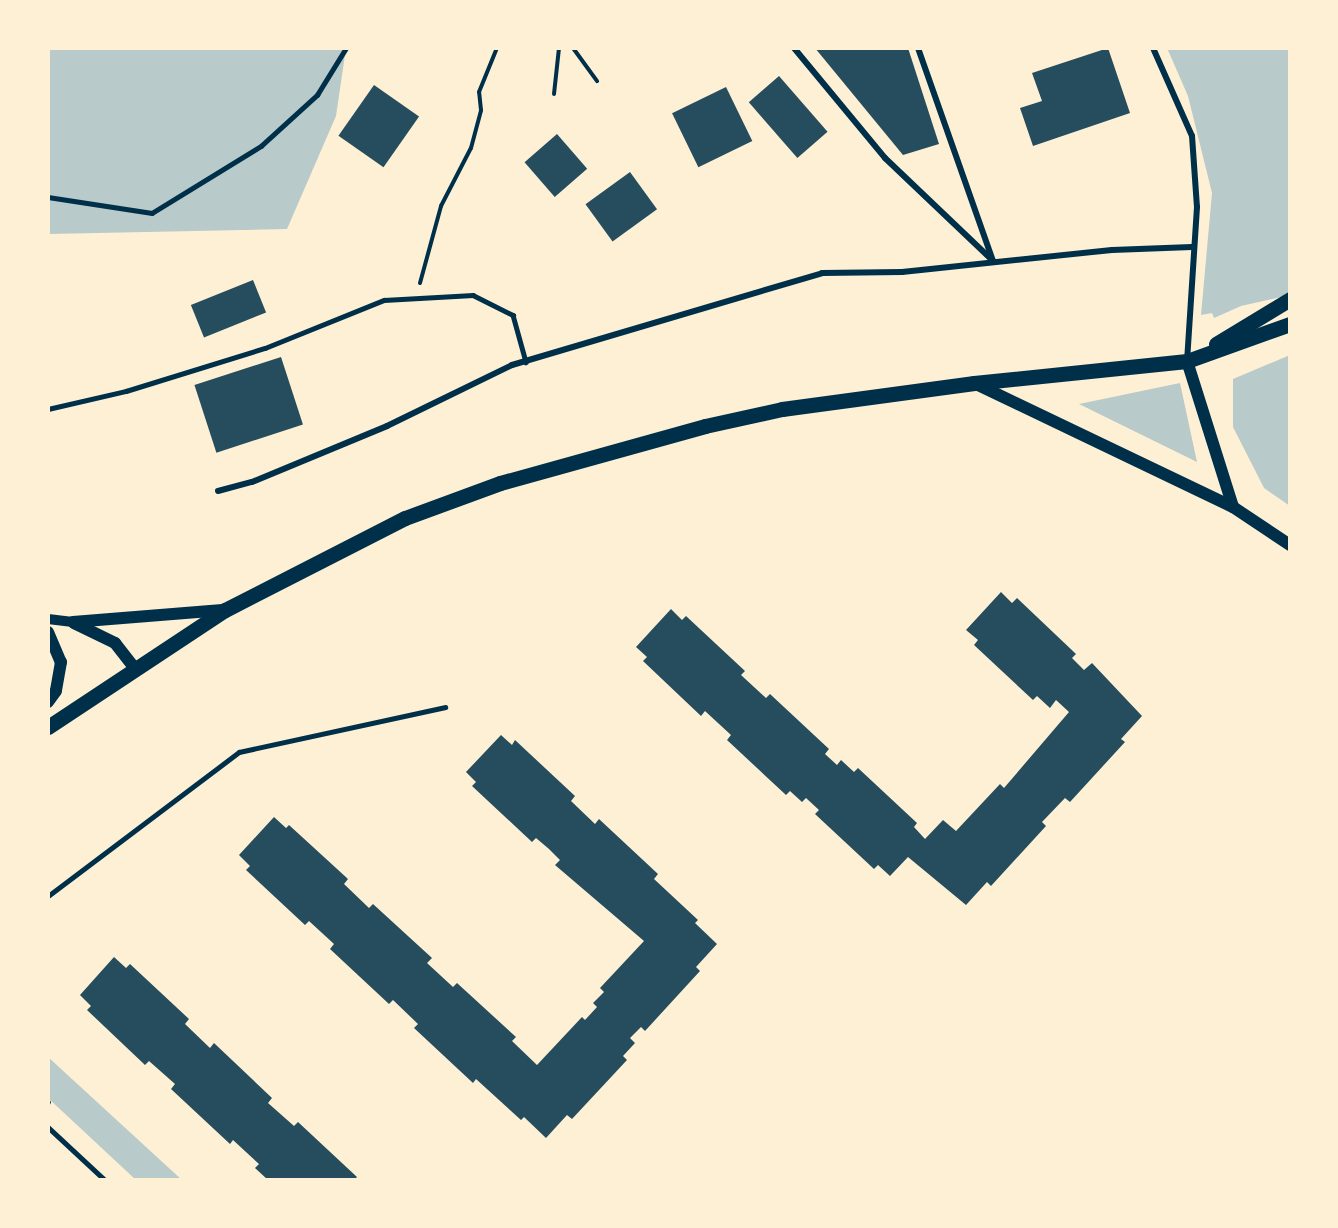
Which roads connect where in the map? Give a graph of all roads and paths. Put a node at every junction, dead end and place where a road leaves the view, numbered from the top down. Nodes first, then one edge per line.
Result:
1 (346, 48) edge
2 (497, 48) edge
3 (558, 48) edge
4 (573, 48) edge
5 (794, 48) edge
6 (918, 48) edge
7 (1153, 48) edge
8 (597, 81) dead end
9 (554, 94) dead end
10 (48, 197) edge
11 (1192, 247) junction
12 (993, 261) junction
13 (416, 298) junction
14 (1290, 300) edge
15 (1290, 324) edge
16 (1187, 361) junction
17 (526, 362) junction
18 (974, 383) junction
19 (48, 410) edge
20 (218, 491) dead end
21 (1233, 507) junction
22 (1290, 545) edge
23 (225, 610) junction
24 (48, 618) edge
25 (73, 622) junction
26 (48, 632) edge
27 (135, 669) junction
28 (48, 702) edge
29 (445, 707) dead end
30 (48, 727) edge
31 (48, 896) edge
32 (48, 1127) edge
33 (105, 1180) edge

1 - 10 lane
2 - 13 path
3 - 9 path
4 - 8 path
5 - 12 street
6 - 12 street
7 - 11 street
11 - 12 street
11 - 16 street
12 - 17 street
13 - 17 lane
13 - 19 lane
14 - 16 main road
15 - 16 main road
16 - 18 main road
16 - 21 main road
17 - 20 street
18 - 21 main road
18 - 23 main road
21 - 22 main road
23 - 25 main road
23 - 27 main road
24 - 25 street
25 - 27 main road
26 - 28 main road
27 - 30 main road
29 - 31 lane
32 - 33 lane

